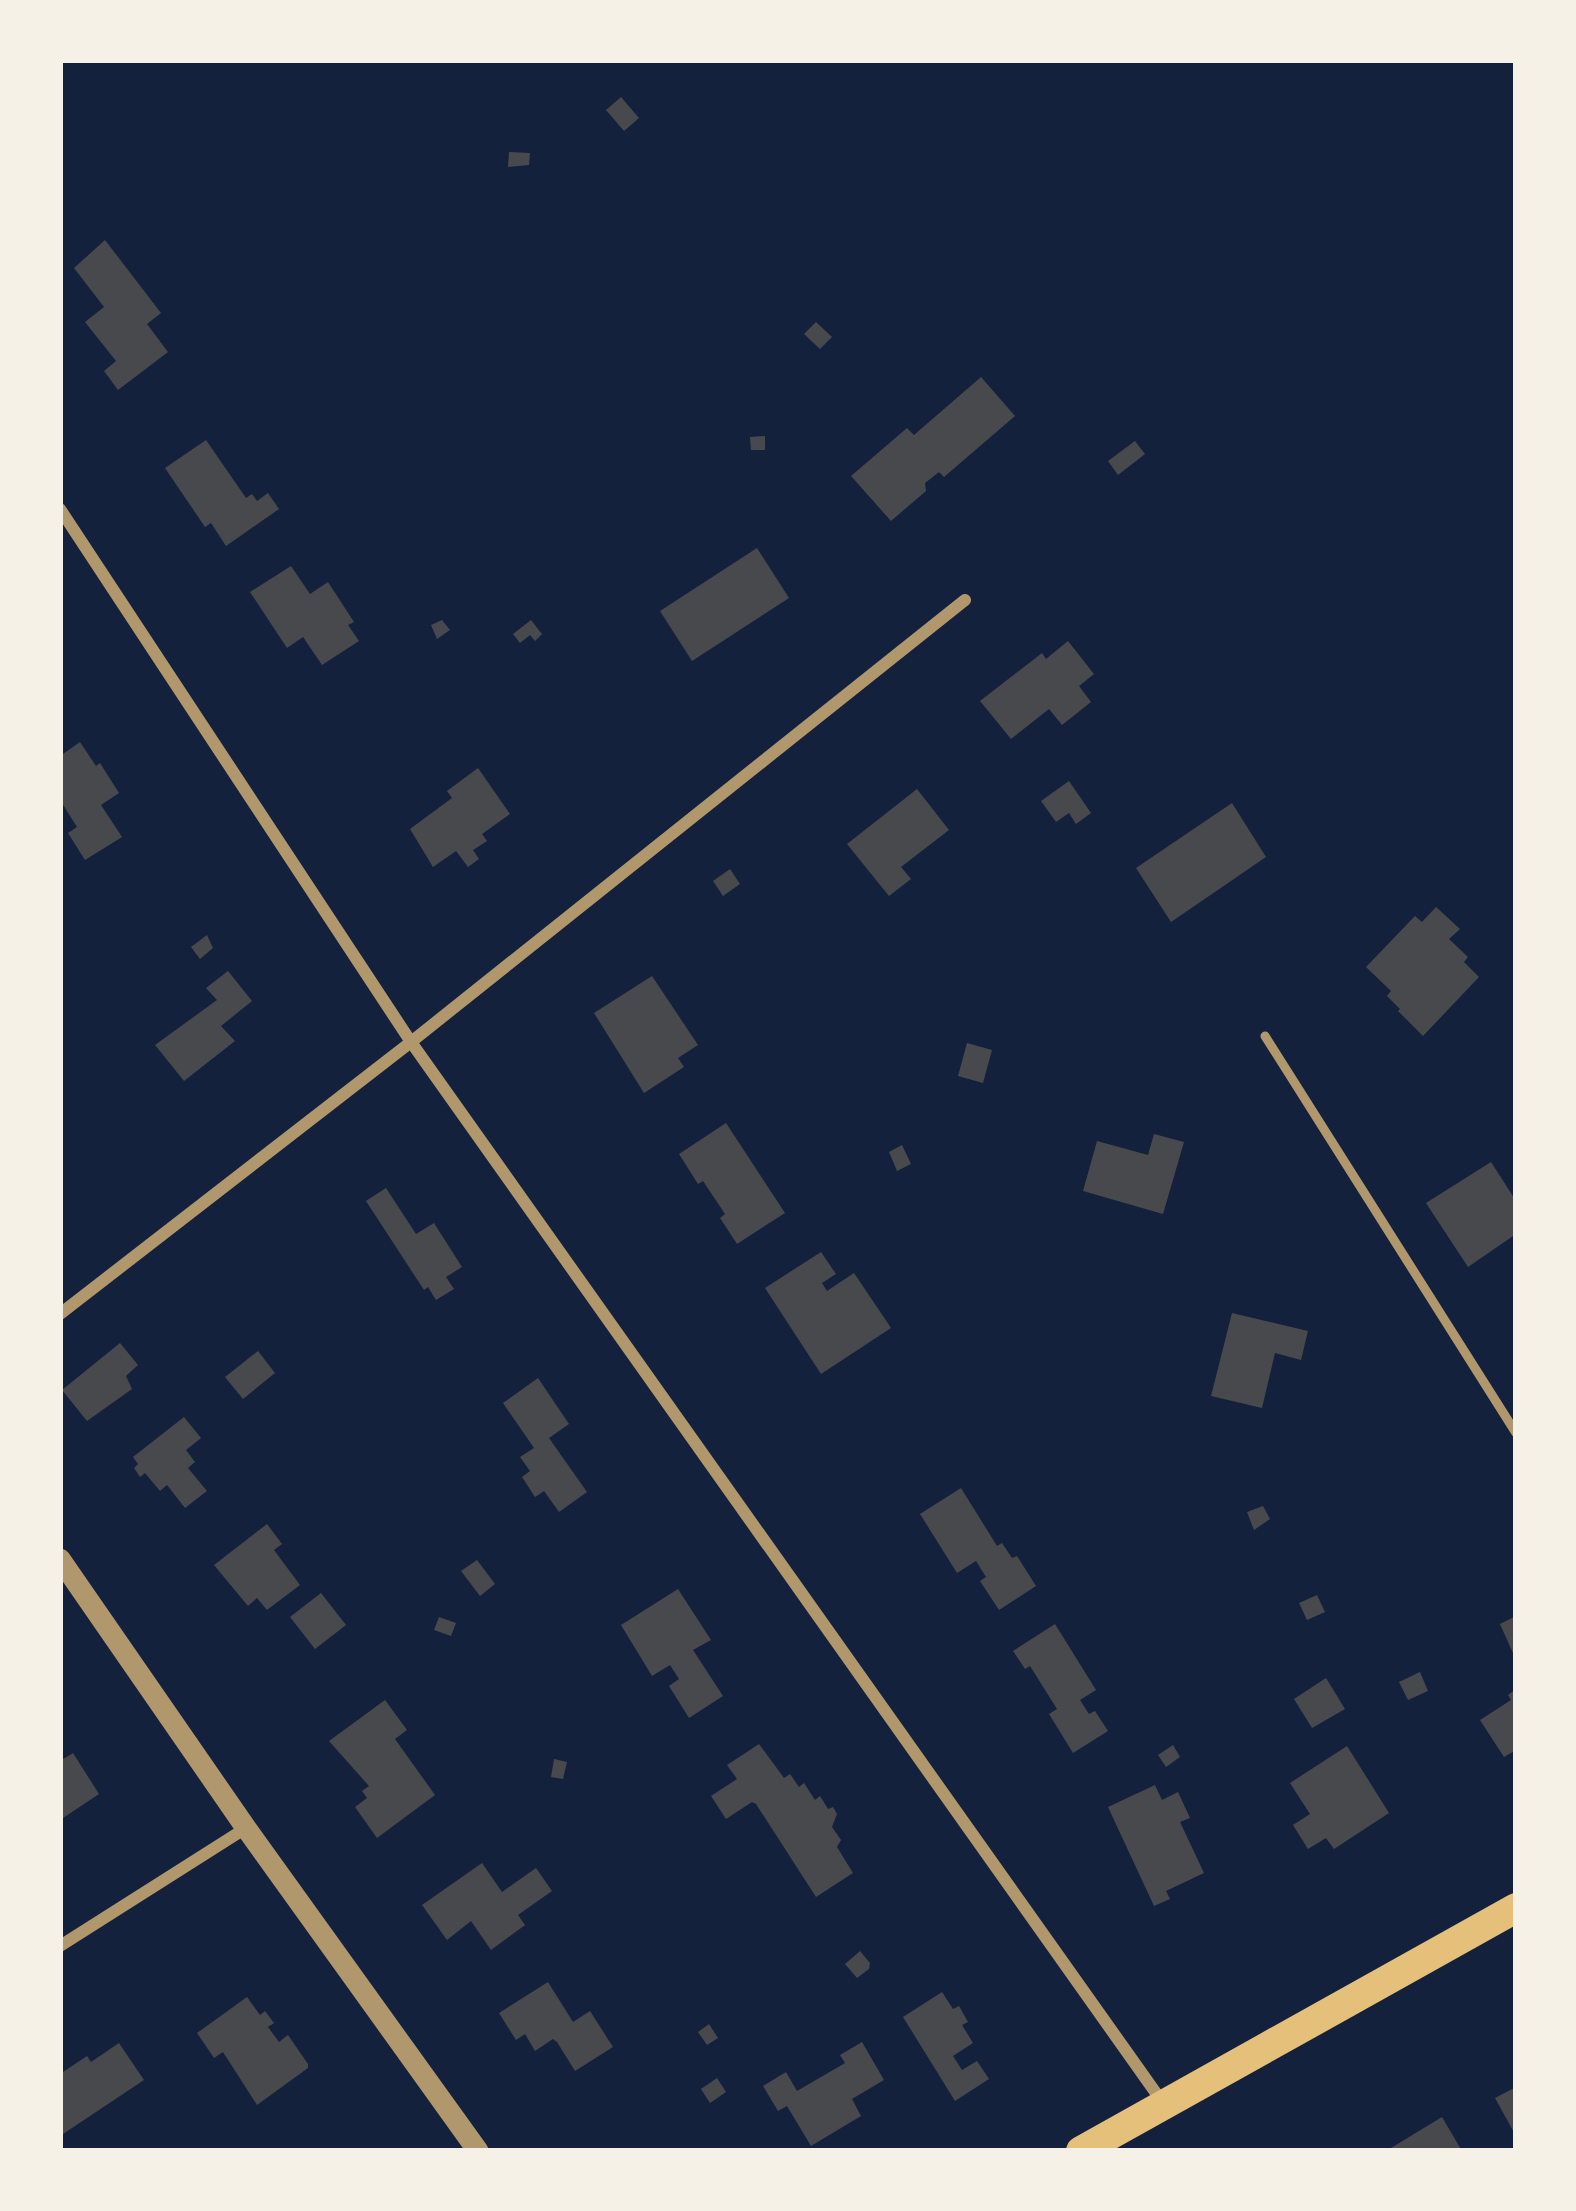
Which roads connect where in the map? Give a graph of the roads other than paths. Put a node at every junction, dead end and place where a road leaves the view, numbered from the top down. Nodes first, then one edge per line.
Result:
1 (60, 509) edge
2 (965, 600) dead end
3 (1265, 1036) dead end
4 (411, 1042) junction
5 (60, 1314) edge
6 (1516, 1433) edge
7 (60, 1559) edge
8 (246, 1828) junction
9 (1516, 1908) edge
10 (60, 1946) edge
11 (1164, 2104) junction
12 (478, 2151) edge
13 (1082, 2151) edge

1 - 4 street
2 - 4 street
3 - 6 lane
4 - 5 street
4 - 11 street
7 - 8 street
8 - 10 street
8 - 12 street
9 - 11 main road
11 - 13 main road

